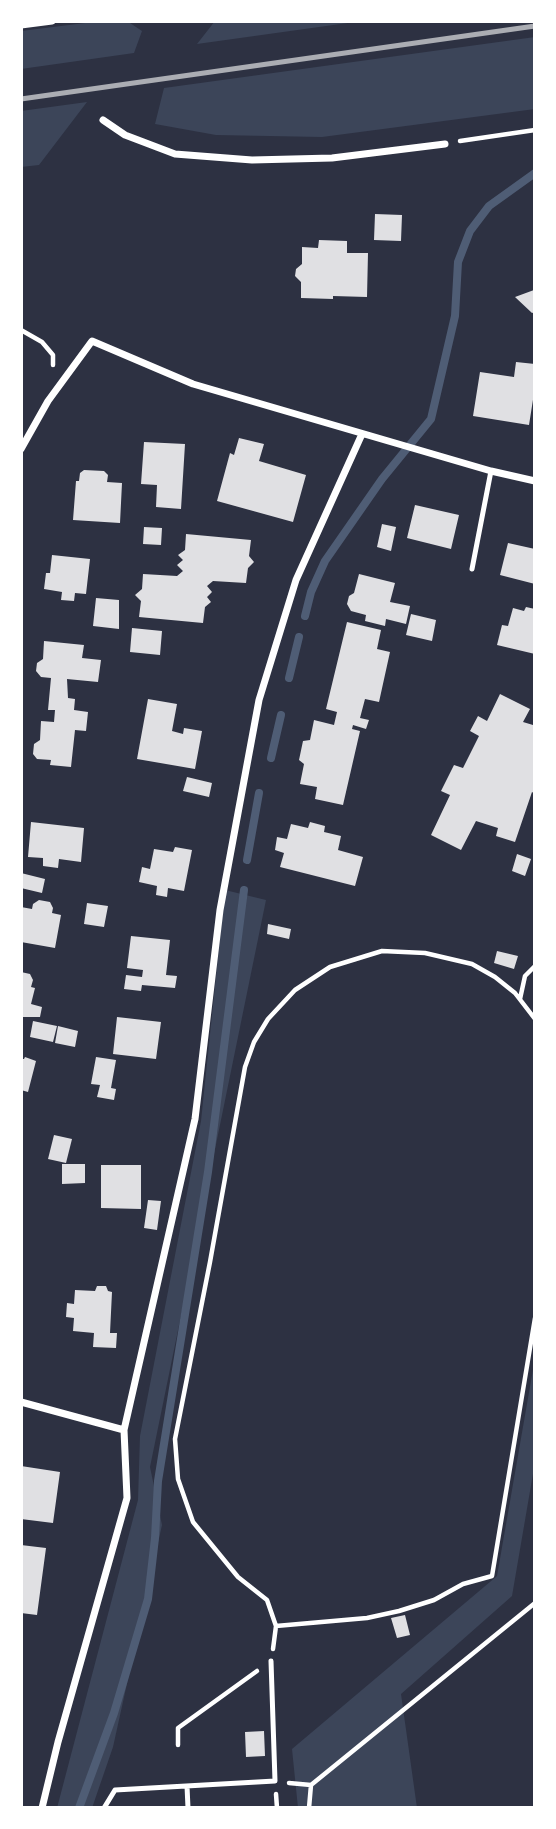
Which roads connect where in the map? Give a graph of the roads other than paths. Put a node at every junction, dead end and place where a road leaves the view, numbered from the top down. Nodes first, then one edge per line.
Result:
1 (52, 21) edge
2 (21, 25) edge
3 (103, 120) dead end
4 (445, 144) road end
5 (362, 434) junction
6 (21, 449) edge
7 (491, 471) junction
8 (535, 481) edge
9 (472, 569) dead end
10 (21, 1402) edge
11 (124, 1430) junction
12 (271, 1661) road end
13 (187, 1786) junction
14 (43, 1808) edge
15 (104, 1808) edge
16 (188, 1808) edge

1 - 2 street
3 - 4 street
5 - 6 street
5 - 7 street
5 - 11 street
7 - 8 street
7 - 9 lane
10 - 11 street
11 - 14 street
12 - 13 lane
13 - 15 lane
13 - 16 lane

